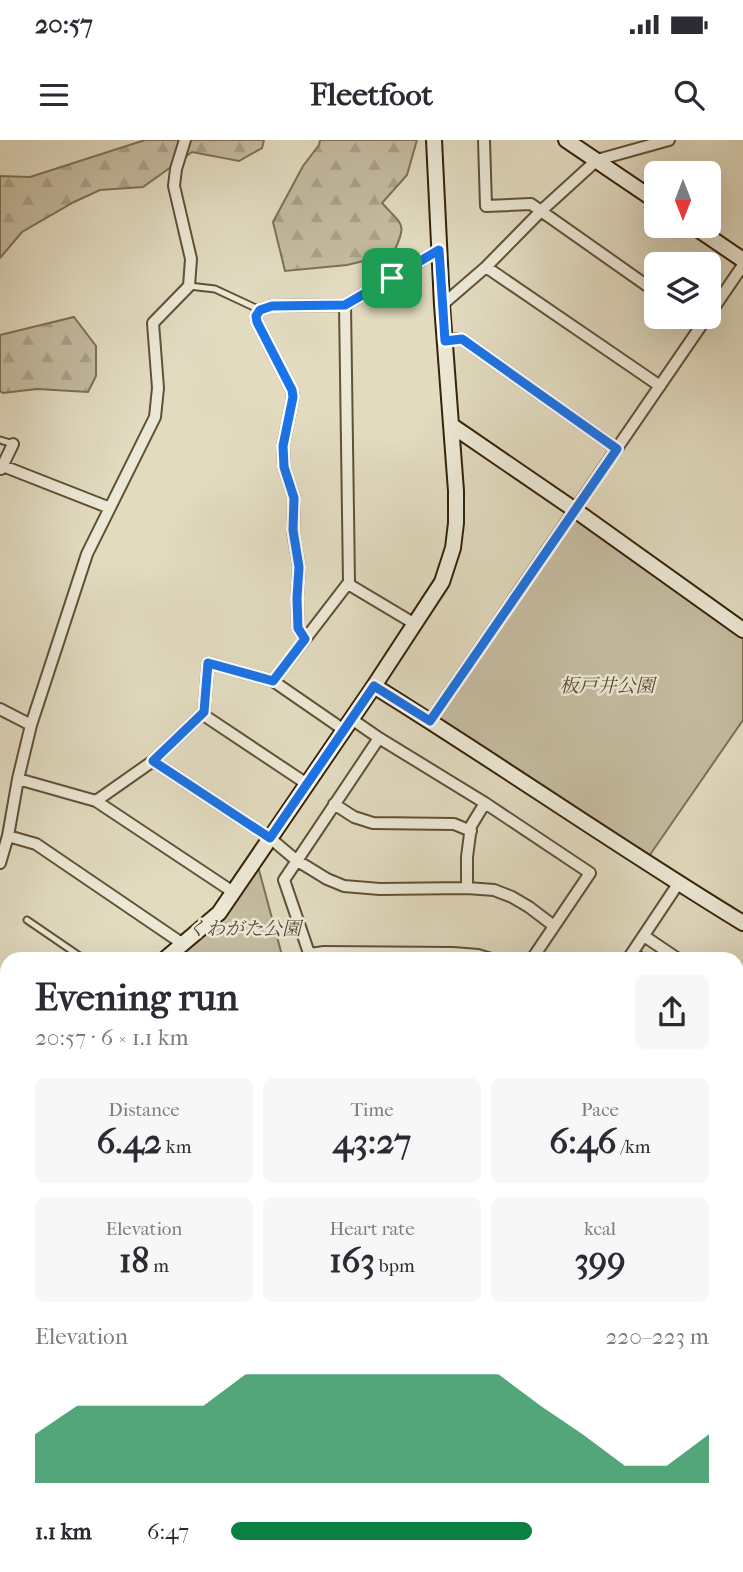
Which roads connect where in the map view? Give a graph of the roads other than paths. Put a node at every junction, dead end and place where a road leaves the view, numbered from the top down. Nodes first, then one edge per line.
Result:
1 (185, 140) edge
2 (434, 140) edge
3 (484, 140) edge
4 (566, 140) edge
5 (669, 140) edge
6 (597, 160) junction
7 (644, 193) edge
8 (541, 211) junction
9 (710, 238) edge
10 (439, 250) junction
11 (743, 262) edge
12 (486, 267) junction
13 (644, 284) edge
14 (189, 286) junction
15 (721, 296) edge
16 (345, 305) junction
17 (442, 305) junction
18 (260, 310) junction
19 (699, 329) edge
20 (445, 341) junction
21 (660, 386) junction
22 (451, 425) junction
23 (0, 440) edge
24 (13, 444) joint
25 (617, 449) junction
26 (1, 468) edge
27 (110, 508) junction
28 (575, 510) junction
29 (348, 584) junction
30 (415, 624) junction
31 (743, 629) edge
32 (305, 639) junction
33 (273, 681) junction
34 (374, 686) junction
35 (0, 709) edge
36 (202, 714) junction
37 (430, 721) junction
38 (347, 724) junction
39 (31, 725) junction
40 (379, 738) junction
41 (153, 761) junction
42 (18, 779) junction
43 (307, 784) junction
44 (96, 801) junction
45 (485, 803) junction
46 (334, 804) junction
47 (471, 831) junction
48 (8, 836) junction
49 (270, 838) junction
50 (296, 860) junction
51 (0, 863) edge
52 (678, 884) junction
53 (467, 888) junction
54 (233, 892) junction
55 (27, 919) dead end
56 (743, 923) edge
57 (554, 926) junction
58 (645, 936) junction
59 (183, 944) junction
60 (74, 952) edge
61 (173, 952) edge
62 (309, 952) edge
63 (537, 952) edge
64 (633, 952) edge
65 (668, 952) edge

1 - 14 street
2 - 10 street
3 - 8 street
4 - 6 street
5 - 6 street
6 - 7 street
6 - 8 street
8 - 12 street
8 - 13 street
9 - 11 street
10 - 16 street
10 - 17 street
11 - 15 street
12 - 17 street
12 - 21 street
14 - 18 lane
14 - 27 street
16 - 18 street
16 - 29 street
17 - 20 street
18 - 32 street
19 - 21 street
20 - 22 street
20 - 25 street
21 - 25 street
22 - 28 street
22 - 30 street
23 - 24 lane
24 - 26 street
25 - 28 street
26 - 27 street
27 - 39 street
28 - 31 street
28 - 37 street
29 - 30 street
29 - 32 street
30 - 34 street
32 - 33 street
33 - 36 street
33 - 38 street
34 - 37 street
34 - 38 street
35 - 39 street
36 - 41 street
36 - 43 street
37 - 52 street
38 - 40 street
38 - 43 street
39 - 42 street
40 - 45 street
40 - 46 street
41 - 44 street
41 - 49 street
42 - 44 street
42 - 48 street
43 - 49 street
44 - 54 street
45 - 47 street
45 - 57 street
46 - 47 street
46 - 50 street
47 - 53 street
48 - 51 street
48 - 59 street
49 - 50 street
49 - 54 street
50 - 53 street
50 - 62 street
52 - 56 street
52 - 58 street
53 - 57 street
54 - 59 street
55 - 60 lane
57 - 63 street
58 - 64 street
58 - 65 street
59 - 61 street

